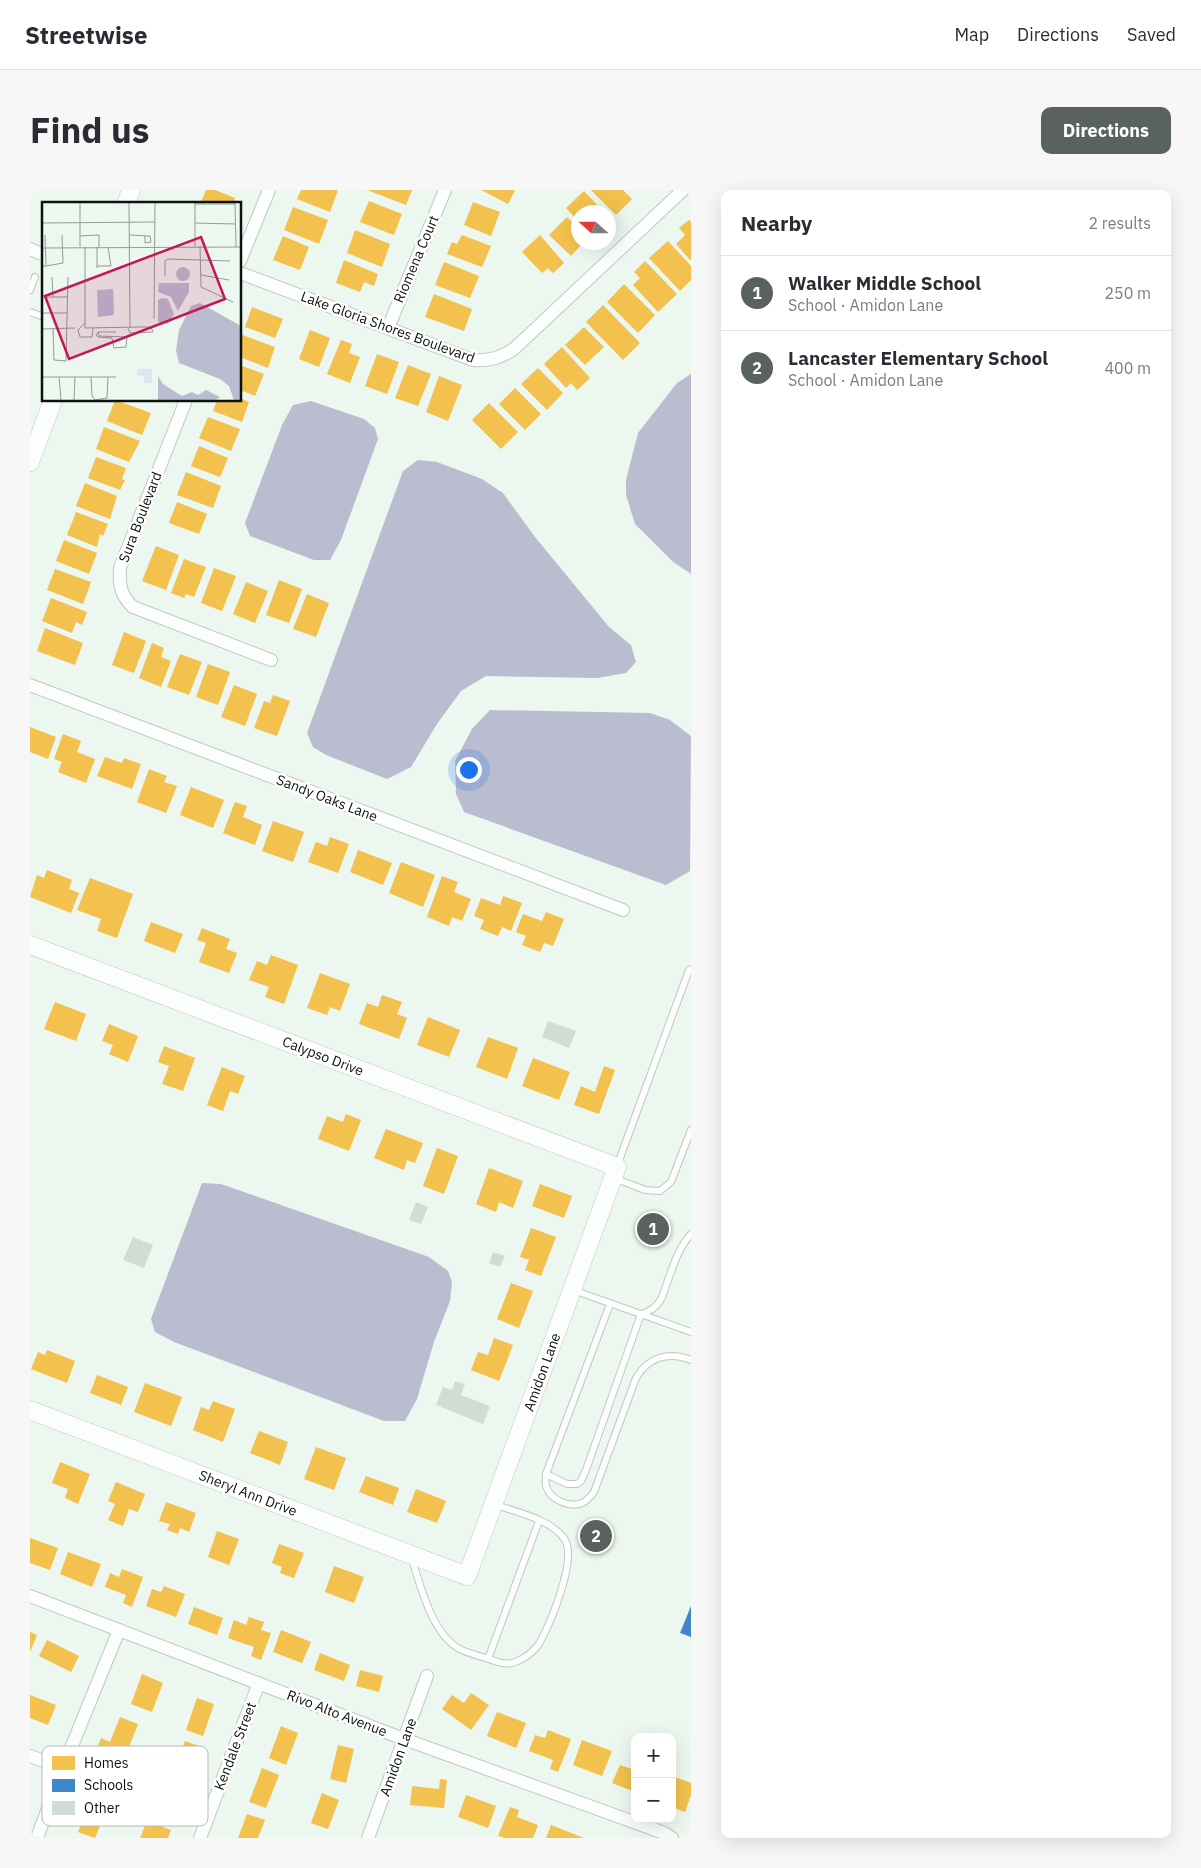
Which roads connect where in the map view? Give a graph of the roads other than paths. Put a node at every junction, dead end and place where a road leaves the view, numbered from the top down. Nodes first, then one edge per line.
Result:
1 (131, 190) edge
2 (269, 190) edge
3 (445, 190) edge
4 (683, 190) edge
5 (127, 202) edge
6 (241, 259) edge
7 (241, 273) edge
8 (35, 277) dead end
9 (30, 290) edge
10 (30, 312) edge
11 (42, 316) edge
12 (388, 328) junction
13 (53, 401) edge
14 (186, 401) edge
15 (30, 462) edge
16 (271, 660) dead end
17 (30, 685) edge
18 (623, 910) dead end
19 (30, 945) edge
20 (690, 969) edge
21 (691, 1130) edge
22 (615, 1172) junction
23 (691, 1234) edge
24 (572, 1290) junction
25 (610, 1304) junction
26 (641, 1314) junction
27 (691, 1332) edge
28 (691, 1360) edge
29 (30, 1410) edge
30 (546, 1474) junction
31 (493, 1504) junction
32 (539, 1521) junction
33 (410, 1555) junction
34 (467, 1576) joint
35 (30, 1596) edge
36 (119, 1630) junction
37 (488, 1659) junction
38 (427, 1676) dead end
39 (259, 1683) junction
40 (404, 1739) junction
41 (72, 1746) edge
42 (30, 1756) edge
43 (42, 1760) edge
44 (208, 1817) edge
45 (42, 1825) edge
46 (205, 1826) edge
47 (37, 1838) edge
48 (200, 1838) edge
49 (368, 1838) edge
50 (672, 1838) edge

1 - 5 street
2 - 6 street
3 - 12 street, Riomena Court
4 - 12 street, Lake Gloria Shores Boulevard
7 - 12 street, Lake Gloria Shores Boulevard
8 - 9 lane
10 - 11 lane
13 - 15 street
14 - 16 street, Sura Boulevard
17 - 18 street, Sandy Oaks Lane
19 - 22 street, Calypso Drive
20 - 22 lane
21 - 22 lane
22 - 24 street, Amidon Lane
23 - 26 lane
24 - 25 lane
24 - 31 street, Amidon Lane
25 - 26 lane
25 - 30 lane
26 - 27 lane
26 - 30 lane
28 - 30 lane
29 - 33 street, Sheryl Ann Drive
31 - 32 lane
31 - 34 street, Amidon Lane
32 - 37 lane
32 - 37 lane
33 - 34 street, Sheryl Ann Drive
33 - 37 lane
35 - 36 street, Rivo Alto Avenue
36 - 39 street, Rivo Alto Avenue
36 - 41 street
38 - 40 street, Amidon Lane
39 - 40 street, Rivo Alto Avenue
39 - 44 street, Kendale Street
40 - 49 street, Amidon Lane
40 - 50 street, Rivo Alto Avenue
42 - 43 street
45 - 47 street
46 - 48 street, Kendale Street

